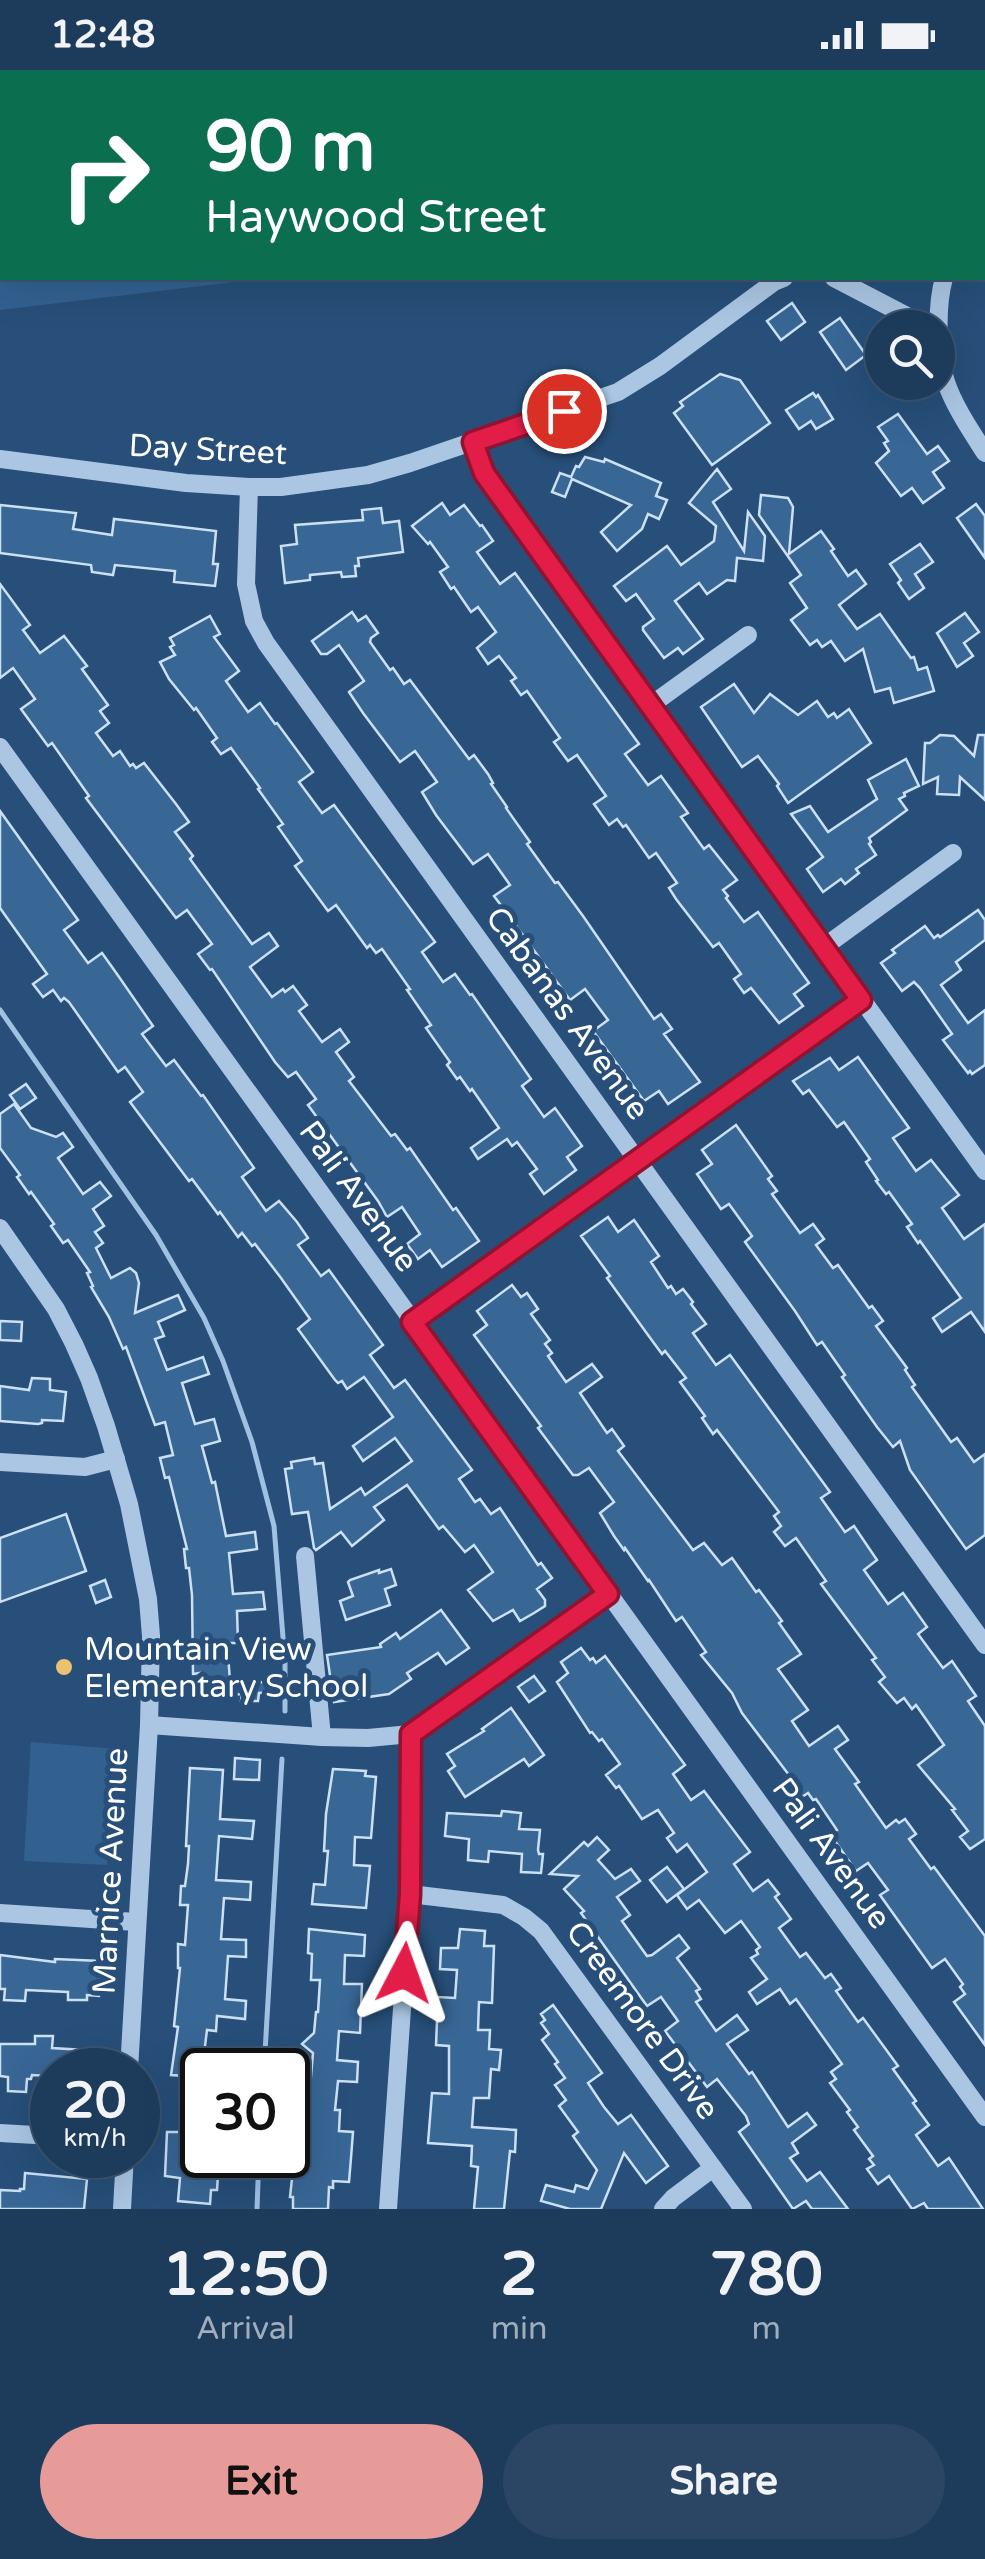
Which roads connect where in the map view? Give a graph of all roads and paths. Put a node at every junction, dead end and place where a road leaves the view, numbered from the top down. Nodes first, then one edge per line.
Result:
1 (779, 280) edge
2 (838, 280) edge
3 (943, 280) edge
4 (895, 310) edge
5 (939, 310) edge
6 (955, 400) edge
7 (473, 442) junction
8 (985, 453) edge
9 (0, 459) edge
10 (249, 487) junction
11 (748, 635) dead end
12 (652, 705) junction
13 (0, 747) edge
14 (953, 853) dead end
15 (824, 947) junction
16 (861, 1000) junction
17 (637, 1160) junction
18 (985, 1171) edge
19 (0, 1228) edge
20 (412, 1322) junction
21 (116, 1459) junction
22 (0, 1462) edge
23 (305, 1556) dead end
24 (608, 1594) junction
25 (985, 1645) edge
26 (148, 1726) junction
27 (411, 1734) junction
28 (322, 1737) junction
29 (410, 1894) junction
30 (0, 1914) edge
31 (136, 1922) junction
32 (130, 2048) edge
33 (985, 2118) edge
34 (0, 2134) edge
35 (30, 2135) edge
36 (713, 2168) junction
37 (124, 2178) edge
38 (122, 2209) edge
39 (388, 2209) edge
40 (664, 2209) edge
41 (743, 2209) edge

1 - 7 street, Day Street
2 - 4 street
3 - 5 street
6 - 8 street
7 - 10 street, Day Street
7 - 12 street
9 - 10 street, Day Street
10 - 17 street, Cabanas Avenue
11 - 12 street
12 - 15 street
13 - 20 street, Pali Avenue
14 - 15 street
15 - 16 street
16 - 17 street
16 - 18 street
17 - 20 street
17 - 25 street, Cabanas Avenue
19 - 21 street, Marnice Avenue
20 - 24 street, Pali Avenue
21 - 22 street
21 - 26 street, Marnice Avenue
23 - 28 street
24 - 27 street
24 - 33 street, Pali Avenue
26 - 28 street
26 - 31 street, Marnice Avenue
27 - 28 street
27 - 29 street
29 - 36 street, Creemore Drive
29 - 39 street
30 - 31 street
31 - 32 street, Marnice Avenue
34 - 35 street
36 - 40 street
36 - 41 street, Creemore Drive
37 - 38 street

